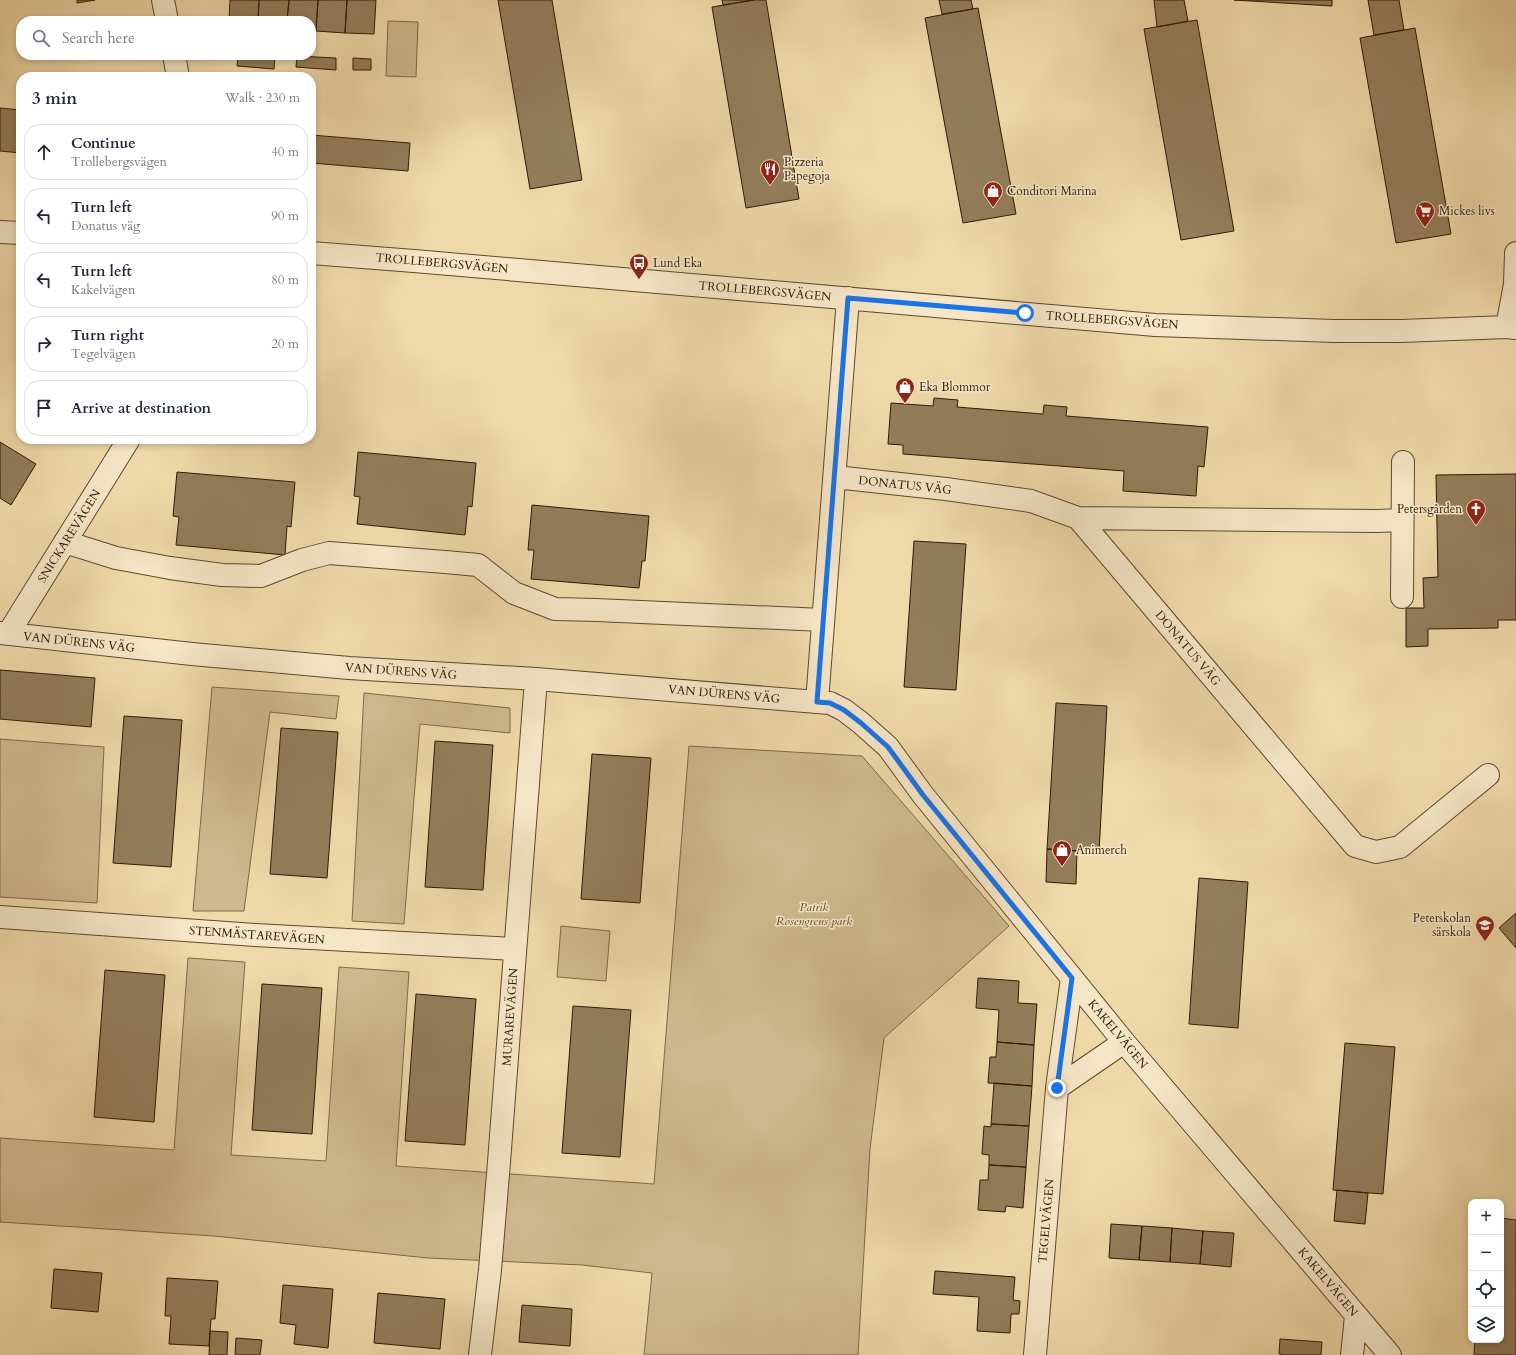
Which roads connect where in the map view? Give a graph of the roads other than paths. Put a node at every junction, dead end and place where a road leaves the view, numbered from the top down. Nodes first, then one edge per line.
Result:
1 (163, 0) edge
2 (166, 16) edge
3 (175, 60) edge
4 (177, 72) edge
5 (0, 232) edge
6 (16, 233) edge
7 (316, 253) edge
8 (1516, 257) edge
9 (848, 298) junction
10 (1513, 327) edge
11 (125, 444) edge
12 (1403, 462) dead end
13 (834, 477) junction
14 (1078, 518) junction
15 (1402, 520) junction
16 (65, 542) junction
17 (1402, 597) dead end
18 (823, 620) junction
19 (4, 633) edge
20 (536, 679) junction
21 (810, 701) junction
22 (1488, 775) dead end
23 (0, 917) edge
24 (514, 949) junction
25 (1072, 978) junction
26 (1124, 1042) junction
27 (1057, 1088) junction
28 (1356, 1316) junction
29 (480, 1355) edge
30 (1035, 1355) edge
31 (1352, 1355) edge
32 (1390, 1355) edge

1 - 2 street
3 - 4 street
5 - 6 street
7 - 9 street, TROLLEBERGSVÄGEN
8 - 10 street
9 - 10 street, TROLLEBERGSVÄGEN
9 - 13 street
11 - 16 street, SNICKAREVÄGEN
12 - 15 street
13 - 14 street, DONATUS VÄG
13 - 18 street
14 - 15 street
14 - 22 street, DONATUS VÄG
15 - 17 street
16 - 18 street
16 - 19 street, SNICKAREVÄGEN
18 - 21 street
19 - 20 street, VAN DÜRENS VÄG
20 - 21 street, VAN DÜRENS VÄG
20 - 24 street, MURAREVÄGEN
21 - 25 street, KAKELVÄGEN
23 - 24 street, STENMÄSTAREVÄGEN
24 - 29 street, MURAREVÄGEN
25 - 26 street, KAKELVÄGEN
25 - 27 street, TEGELVÄGEN
26 - 27 street
26 - 28 street, KAKELVÄGEN
27 - 30 street, TEGELVÄGEN
28 - 31 street
28 - 32 street, KAKELVÄGEN

